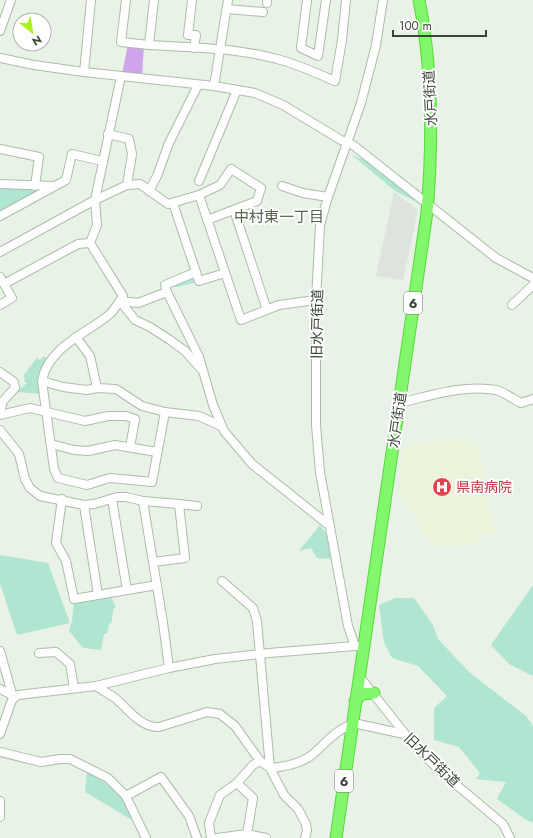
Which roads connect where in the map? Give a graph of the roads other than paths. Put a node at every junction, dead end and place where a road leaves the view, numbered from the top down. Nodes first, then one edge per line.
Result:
1 (11, 0) edge
2 (91, 0) edge
3 (126, 0) edge
4 (154, 0) edge
5 (192, 0) edge
6 (228, 0) edge
7 (307, 0) edge
8 (326, 0) edge
9 (346, 0) edge
10 (383, 0) edge
11 (419, 0) edge
12 (226, 9) junction
13 (262, 12) dead end
14 (0, 31) edge
15 (149, 45) junction
16 (194, 48) junction
17 (220, 50) junction
18 (0, 58) edge
19 (84, 72) junction
20 (121, 76) junction
21 (198, 85) junction
22 (214, 86) junction
23 (237, 90) junction
24 (108, 134) junction
25 (347, 142) junction
26 (0, 149) edge
27 (102, 161) junction
28 (199, 181) dead end
29 (0, 184) edge
30 (127, 185) junction
31 (35, 186) junction
32 (55, 186) junction
33 (282, 186) dead end
34 (149, 190) junction
35 (199, 195) junction
36 (328, 197) junction
37 (95, 200) junction
38 (173, 203) junction
39 (427, 204) junction
40 (234, 210) junction
41 (0, 216) edge
42 (207, 220) junction
43 (90, 243) junction
44 (0, 252) edge
45 (196, 272) junction
46 (225, 273) junction
47 (533, 278) edge
48 (2, 280) edge
49 (533, 285) edge
50 (167, 292) junction
51 (316, 300) junction
52 (120, 301) junction
53 (0, 305) edge
54 (512, 305) dead end
55 (267, 310) junction
56 (76, 337) junction
57 (0, 372) edge
58 (204, 372) junction
59 (42, 381) junction
60 (97, 388) junction
61 (533, 399) edge
62 (399, 403) junction
63 (46, 412) junction
64 (165, 412) junction
65 (0, 414) edge
66 (221, 426) junction
67 (0, 430) edge
68 (51, 444) junction
69 (130, 447) junction
70 (157, 452) junction
71 (62, 499) junction
72 (112, 499) junction
73 (143, 501) junction
74 (180, 504) junction
75 (84, 505) junction
76 (197, 506) dead end
77 (330, 526) junction
78 (154, 562) junction
79 (222, 582) dead end
80 (157, 585) junction
81 (127, 590) junction
82 (98, 595) junction
83 (359, 646) junction
84 (0, 651) edge
85 (39, 653) dead end
86 (259, 654) junction
87 (169, 668) junction
88 (359, 676) junction
89 (96, 686) junction
90 (74, 688) junction
91 (0, 689) edge
92 (374, 693) junction
93 (14, 695) junction
94 (355, 701) junction
95 (352, 724) junction
96 (0, 734) edge
97 (404, 734) junction
98 (0, 752) edge
99 (260, 761) junction
100 (270, 768) junction
101 (237, 783) junction
102 (126, 796) junction
103 (0, 802) edge
104 (0, 817) edge
105 (247, 834) junction
106 (146, 838) edge
107 (197, 838) edge
108 (211, 838) edge
109 (217, 838) edge
110 (266, 838) edge
111 (305, 838) edge
112 (336, 838) edge
113 (510, 838) edge

1 - 14 street
2 - 19 street
3 - 15 street
4 - 15 street
5 - 16 street
6 - 12 street
7 - 8 street
9 - 17 street
10 - 25 street, 旧水戸街道
11 - 39 highway, 水戸街道 / 6
12 - 13 street
12 - 17 street
15 - 16 street
16 - 17 street
17 - 22 street
18 - 19 street
19 - 20 street
20 - 21 street
20 - 24 street
21 - 22 street
21 - 34 street
22 - 23 street
23 - 25 street
23 - 28 street
24 - 27 street
24 - 30 street
25 - 36 street, 旧水戸街道
25 - 39 street
26 - 31 street
27 - 32 street
27 - 37 street
29 - 31 street
30 - 34 street
30 - 37 street
31 - 32 street
32 - 41 street
33 - 36 street
34 - 38 street
35 - 38 street
35 - 40 street
35 - 42 street
36 - 51 street, 旧水戸街道
37 - 43 street
37 - 44 street
38 - 45 street
39 - 47 street
39 - 62 highway, 水戸街道 / 6
40 - 42 street
40 - 55 street
42 - 46 street
43 - 48 street
43 - 52 street
45 - 46 street
45 - 50 street
46 - 55 street
48 - 53 street
49 - 54 street
50 - 52 street
50 - 58 street
51 - 55 street
51 - 77 street, 旧水戸街道
52 - 56 street
52 - 58 street
56 - 59 street
56 - 60 street
57 - 65 street
58 - 66 street
59 - 60 street
59 - 63 street
60 - 64 street
61 - 62 street
62 - 83 highway, 水戸街道 / 6
63 - 65 street
63 - 68 street
63 - 69 street
64 - 66 street
64 - 70 street
66 - 77 street
67 - 71 street
68 - 69 street
68 - 70 street
69 - 70 street
71 - 75 street
71 - 82 street
72 - 73 street
72 - 75 street
72 - 81 street
73 - 74 street
73 - 78 street
74 - 76 street
74 - 78 street
75 - 82 street
77 - 83 street, 旧水戸街道
78 - 80 street
79 - 86 street
80 - 81 street
80 - 87 street
81 - 82 street
83 - 86 street
83 - 88 highway, 水戸街道 / 6
84 - 93 street
85 - 90 street
86 - 87 street
86 - 100 street
87 - 89 street
88 - 92 street, 旧水戸街道
88 - 94 highway, 水戸街道 / 6
89 - 90 street
89 - 99 street
90 - 93 street
91 - 93 street
92 - 94 highway
92 - 97 street, 旧水戸街道
93 - 96 street
94 - 95 highway, 水戸街道 / 6
95 - 97 street
95 - 100 street
95 - 112 highway, 水戸街道 / 6
97 - 113 street, 旧水戸街道
98 - 102 street
99 - 100 street
99 - 101 street
100 - 111 street
101 - 105 street
101 - 108 street
102 - 106 street
102 - 107 street
103 - 104 street
105 - 109 street
105 - 110 street

